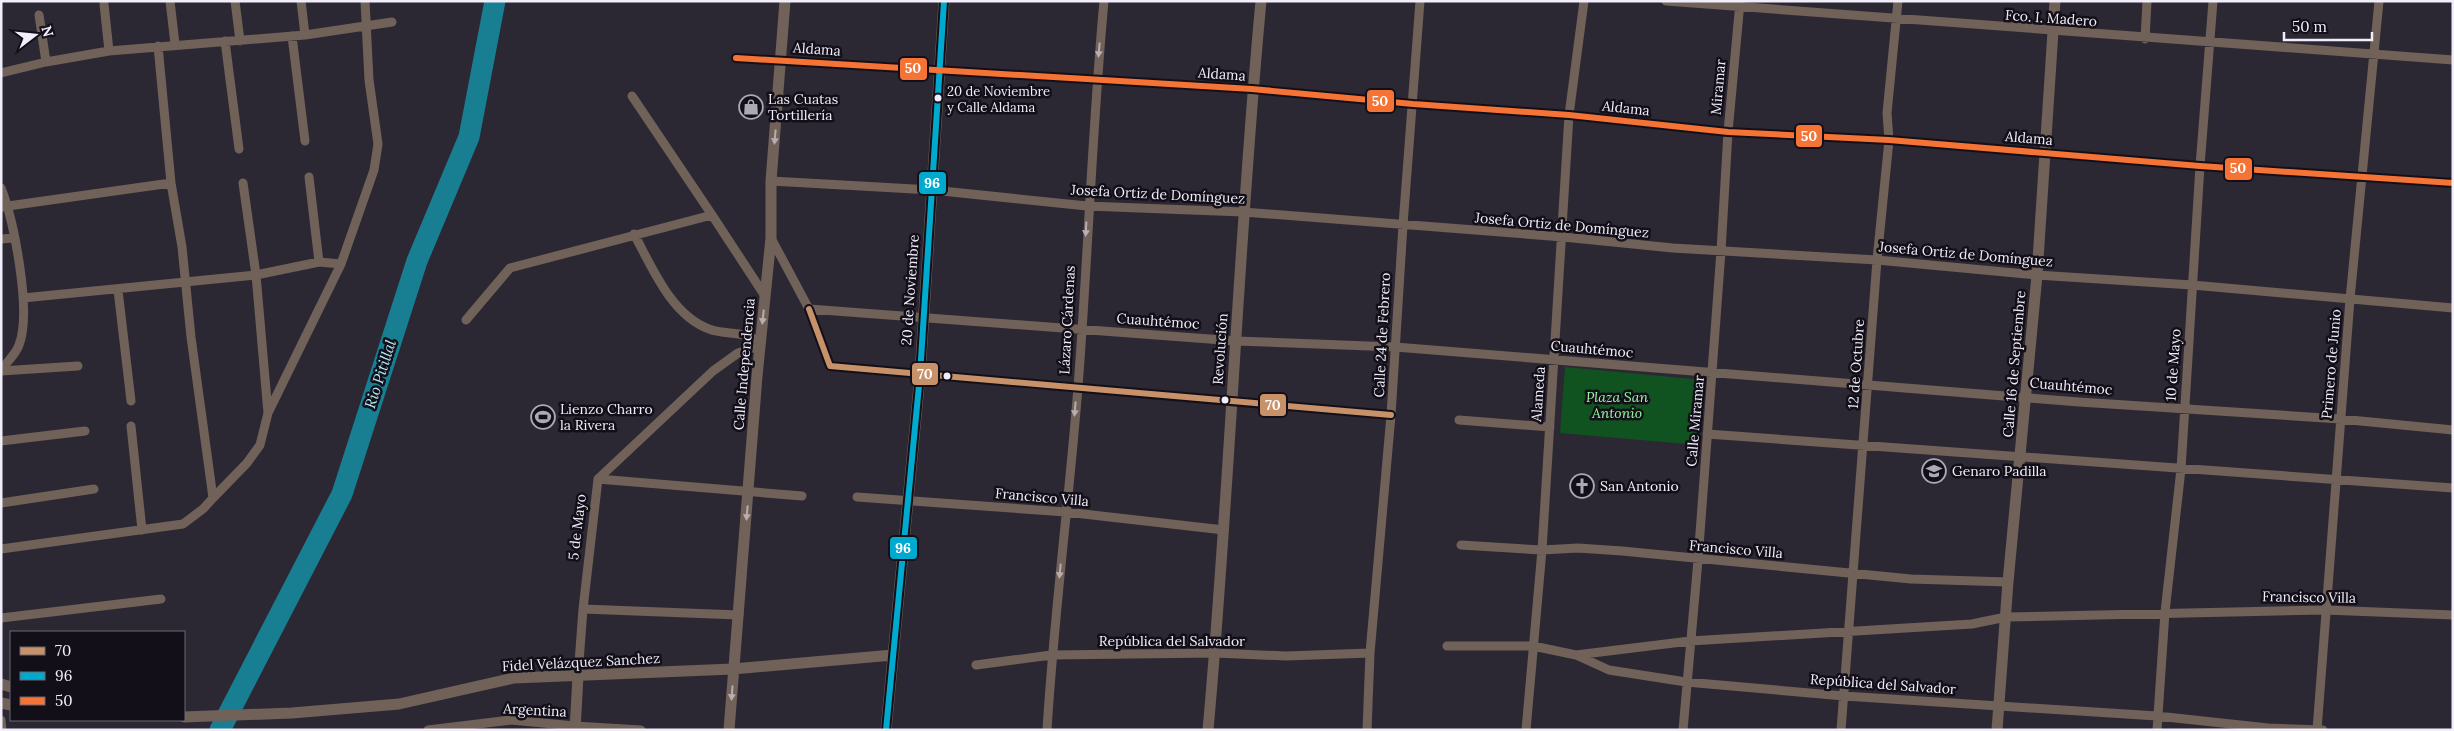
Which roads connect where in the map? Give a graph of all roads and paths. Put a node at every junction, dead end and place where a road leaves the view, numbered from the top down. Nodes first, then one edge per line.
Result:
1 (170, 1) edge
2 (235, 1) edge
3 (301, 1) edge
4 (365, 1) edge
5 (786, 1) edge
6 (944, 1) edge
7 (1104, 1) edge
8 (1261, 1) edge
9 (1420, 1) edge
10 (1584, 1) edge
11 (1666, 1) edge
12 (1898, 1) edge
13 (2055, 1) edge
14 (2147, 1) edge
15 (2212, 1) edge
16 (2379, 1) edge
17 (104, 4) dead end
18 (1740, 4) edge
19 (39, 15) dead end
20 (1898, 19) junction
21 (392, 22) dead end
22 (366, 26) junction
23 (2052, 32) junction
24 (305, 35) junction
25 (292, 36) junction
26 (2145, 39) junction
27 (224, 41) junction
28 (240, 41) junction
29 (2209, 43) junction
30 (175, 44) junction
31 (158, 46) junction
32 (109, 51) junction
33 (2374, 54) junction
34 (736, 58) dead end
35 (2453, 60) edge
36 (782, 61) junction
37 (46, 62) junction
38 (938, 70) junction
39 (1, 73) edge
40 (1096, 79) junction
41 (1252, 89) junction
42 (632, 96) dead end
43 (1413, 104) junction
44 (1569, 115) junction
45 (1728, 132) junction
46 (1890, 140) junction
47 (305, 142) dead end
48 (239, 149) dead end
49 (2045, 153) junction
50 (2200, 166) junction
51 (1726, 175) joint
52 (2362, 176) junction
53 (309, 177) dead end
54 (771, 181) junction
55 (171, 183) junction
56 (243, 183) dead end
57 (2453, 183) edge
58 (1, 188) edge
59 (932, 190) junction
60 (4, 206) edge
61 (1088, 206) junction
62 (1243, 212) junction
63 (712, 215) junction
64 (1403, 225) junction
65 (634, 234) junction
66 (1563, 237) junction
67 (14, 238) junction
68 (771, 238) junction
69 (1, 239) edge
70 (1721, 251) junction
71 (1877, 260) junction
72 (319, 262) junction
73 (341, 264) junction
74 (256, 275) junction
75 (2037, 275) junction
76 (186, 283) junction
77 (2192, 285) junction
78 (118, 290) junction
79 (765, 296) junction
80 (23, 298) junction
81 (2350, 299) junction
82 (2453, 308) edge
83 (809, 309) junction
84 (924, 317) junction
85 (466, 320) dead end
86 (1081, 330) junction
87 (1236, 341) junction
88 (761, 344) junction
89 (1395, 347) junction
90 (1555, 360) junction
91 (78, 366) dead end
92 (1, 371) edge
93 (1713, 372) junction
94 (920, 375) junction
95 (1869, 384) junction
96 (1078, 386) junction
97 (2027, 396) junction
98 (1232, 400) junction
99 (131, 401) dead end
100 (2184, 408) junction
101 (268, 413) junction
102 (1391, 415) junction
103 (2340, 419) junction
104 (1459, 420) dead end
105 (131, 426) dead end
106 (1550, 427) junction
107 (2453, 430) edge
108 (85, 431) dead end
109 (1707, 434) junction
110 (1, 441) edge
111 (1864, 445) junction
112 (2020, 457) junction
113 (2181, 469) junction
114 (2335, 479) junction
115 (598, 480) junction
116 (2453, 488) edge
117 (94, 489) dead end
118 (749, 492) junction
119 (802, 496) dead end
120 (857, 497) dead end
121 (213, 498) junction
122 (908, 502) junction
123 (1, 503) edge
124 (1066, 512) junction
125 (142, 530) junction
126 (1224, 530) junction
127 (1461, 545) dead end
128 (1, 549) edge
129 (1542, 550) junction
130 (1698, 560) junction
131 (1852, 572) junction
132 (2008, 582) junction
133 (161, 599) dead end
134 (583, 609) junction
135 (2325, 610) junction
136 (2165, 612) junction
137 (739, 615) junction
138 (2453, 615) edge
139 (2006, 617) junction
140 (1, 618) edge
141 (1848, 630) junction
142 (1690, 640) junction
143 (1447, 646) dead end
144 (1533, 646) junction
145 (1215, 653) junction
146 (1370, 653) junction
147 (893, 655) junction
148 (1051, 655) junction
149 (1576, 655) junction
150 (976, 665) dead end
151 (733, 669) junction
152 (578, 676) junction
153 (1686, 682) junction
154 (1844, 696) junction
155 (1999, 705) junction
156 (2158, 716) junction
157 (185, 717) edge
158 (1, 720) edge
159 (534, 726) edge
160 (575, 728) edge
161 (2, 730) edge
162 (428, 730) edge
163 (640, 730) edge
164 (729, 730) edge
165 (886, 730) edge
166 (1047, 730) edge
167 (1208, 730) edge
168 (1367, 730) edge
169 (1526, 730) edge
170 (1683, 730) edge
171 (1841, 730) edge
172 (1997, 730) edge
173 (2157, 730) edge
174 (2317, 730) edge
175 (2323, 730) edge

1 - 30 street
2 - 28 street
3 - 24 street
4 - 22 street
5 - 36 street, Calle Independencia
6 - 38 street, 20 de Noviembre
7 -> 40 street, Lázaro Cárdenas
8 - 41 street, Revolución
9 - 43 street, Calle 24 de Febrero
10 - 44 street, Alameda
11 - 18 street, Fco. I. Madero
12 - 20 street, 12 de Octubre
13 - 23 street, Calle 16 de Septiembre
14 - 26 street
15 - 29 street, 10 de Mayo
16 - 33 street, Primero de Junio
17 - 32 street
18 - 20 street, Fco. I. Madero
18 - 45 street, Miramar
19 - 37 street
20 - 23 street, Fco. I. Madero
20 - 46 street, 12 de Octubre
21 - 22 street
22 - 24 street
22 - 73 street
23 - 26 street, Fco. I. Madero
23 - 49 street, Calle 16 de Septiembre
24 - 25 street
25 - 28 street
25 - 47 street
26 - 29 street, Fco. I. Madero
27 - 28 street
27 - 30 street
27 - 48 street
29 - 33 street, Fco. I. Madero
29 - 50 street, 10 de Mayo
30 - 31 street
31 - 32 street
31 - 55 street
32 - 37 street
33 - 35 street, Fco. I. Madero
33 - 52 street, Primero de Junio
34 - 36 street, Aldama
36 - 38 street, Aldama
36 -> 54 street, Calle Independencia
37 - 39 street
38 - 40 street, Aldama
38 - 59 street, 20 de Noviembre
40 - 41 street, Aldama
40 - 61 street, Lázaro Cárdenas
41 - 43 street, Aldama
41 - 62 street, Revolución
42 - 63 street
43 - 44 street, Aldama
43 - 64 street, Calle 24 de Febrero
44 - 45 street, Aldama
44 - 66 street, Alameda
45 - 46 street, Aldama
45 - 51 street, Miramar
46 - 49 street, Aldama
46 - 71 street, 12 de Octubre
49 - 50 street, Aldama
49 - 75 street, Calle 16 de Septiembre
50 - 52 street, Aldama
50 - 77 street, 10 de Mayo
51 - 70 street, Calle Miramar
52 - 57 street, Aldama
52 - 81 street, Primero de Junio
53 - 72 street
54 - 59 street, Josefa Ortiz de Domínguez
54 - 68 street, Calle Independencia
55 - 60 street
55 - 76 street
56 - 74 street
58 - 60 street
59 - 61 street, Josefa Ortiz de Domínguez
59 - 84 street, 20 de Noviembre
60 - 67 street
61 - 62 street, Josefa Ortiz de Domínguez
61 -> 86 street, Lázaro Cárdenas
62 - 64 street, Josefa Ortiz de Domínguez
62 - 87 street, Revolución
63 - 65 street
63 - 79 street
64 - 66 street, Josefa Ortiz de Domínguez
64 - 89 street, Calle 24 de Febrero
65 - 85 street
65 - 88 street
66 - 70 street, Josefa Ortiz de Domínguez
66 - 90 street, Alameda
67 - 69 street
67 - 80 street
68 - 79 street, Calle Independencia
68 - 83 street
70 - 71 street, Josefa Ortiz de Domínguez
70 - 93 street, Calle Miramar
71 - 75 street, Josefa Ortiz de Domínguez
71 - 95 street, 12 de Octubre
72 - 73 street
72 - 74 street
73 - 101 street
74 - 76 street
74 - 101 street
75 - 77 street, Josefa Ortiz de Domínguez
75 - 97 street, Calle 16 de Septiembre
76 - 78 street
76 - 121 street
77 - 81 street, Josefa Ortiz de Domínguez
77 - 100 street, 10 de Mayo
78 - 80 street
78 - 99 street
79 -> 88 street, Calle Independencia
80 - 92 street
81 - 82 street, Josefa Ortiz de Domínguez
81 - 103 street, Primero de Junio
83 - 84 street, Cuauhtémoc
83 - 94 street
84 - 86 street, Cuauhtémoc
84 - 94 street, 20 de Noviembre
86 - 87 street, Cuauhtémoc
86 - 96 street, Lázaro Cárdenas
87 - 89 street, Cuauhtémoc
87 - 98 street, Revolución
88 - 115 street, 5 de Mayo
88 - 118 street, Calle Independencia
89 - 90 street, Cuauhtémoc
89 - 102 street, Calle 24 de Febrero
90 - 93 street, Cuauhtémoc
90 - 106 street, Alameda
91 - 92 street
93 - 95 street, Cuauhtémoc
93 - 109 street, Calle Miramar
94 - 96 street
94 - 122 street, 20 de Noviembre
95 - 97 street, Cuauhtémoc
95 - 111 street, 12 de Octubre
96 - 98 street
96 -> 124 street, Lázaro Cárdenas
97 - 100 street, Cuauhtémoc
97 - 112 street, Calle 16 de Septiembre
98 - 102 street
98 - 126 street, Revolución
100 - 103 street, Cuauhtémoc
100 - 113 street, 10 de Mayo
101 - 121 street
102 - 146 street, Calle 24 de Febrero
103 - 107 street, Cuauhtémoc
103 - 114 street, Primero de Junio
104 - 106 street
105 - 125 street
106 - 129 street, Alameda
108 - 110 street
109 - 111 street
109 - 130 street, Calle Miramar
111 - 112 street
111 - 131 street, 12 de Octubre
112 - 113 street
112 - 132 street, Calle 16 de Septiembre
113 - 114 street
113 - 136 street, 10 de Mayo
114 - 116 street
114 - 135 street, Primero de Junio
115 - 118 street
115 - 134 street, 5 de Mayo
117 - 123 street
118 - 119 street
118 -> 137 street, Calle Independencia
120 - 122 street, Francisco Villa
121 - 125 street
122 - 124 street, Francisco Villa
122 - 147 street, 20 de Noviembre
124 - 126 street, Francisco Villa
124 -> 148 street, Lázaro Cárdenas
125 - 128 street
126 - 145 street, Revolución
127 - 129 street, Francisco Villa
129 - 130 street, Francisco Villa
129 - 144 street, Alameda
130 - 131 street, Francisco Villa
130 - 142 street, Calle Miramar
131 - 132 street, Francisco Villa
131 - 141 street, 12 de Octubre
132 - 139 street, Calle 16 de Septiembre
133 - 140 street
134 - 137 street
134 - 152 street, 5 de Mayo
135 - 136 street, Francisco Villa
135 - 138 street, Francisco Villa
135 - 174 street, Primero de Junio
136 - 139 street, Francisco Villa
136 - 156 street, 10 de Mayo
137 - 151 street, Calle Independencia
139 - 141 street, Francisco Villa
139 - 155 street, Calle 16 de Septiembre
141 - 142 street, Francisco Villa
141 - 154 street, 12 de Octubre
142 - 149 street, Francisco Villa
142 - 153 street, Calle Miramar
143 - 144 street, República del Salvador
144 - 149 street, República del Salvador
144 - 169 street, Alameda
145 - 146 street, República del Salvador
145 - 148 street, República del Salvador
145 - 167 street, Revolución
146 - 168 street, Calle 24 de Febrero
147 - 151 street, Fidel Velázquez Sanchez
147 - 165 street, 20 de Noviembre
148 - 150 street, República del Salvador
148 - 166 street, Lázaro Cárdenas
149 - 153 street, República del Salvador
151 - 152 street, Fidel Velázquez Sanchez
151 -> 164 street, Calle Independencia
152 - 157 street, Fidel Velázquez Sanchez
152 - 160 street, 5 de Mayo
153 - 154 street, República del Salvador
153 - 170 street, Calle Miramar
154 - 155 street, República del Salvador
154 - 171 street, 12 de Octubre
155 - 156 street, República del Salvador
155 - 172 street, Calle 16 de Septiembre
156 - 173 street, 10 de Mayo
156 - 174 street, República del Salvador
158 - 161 street
159 - 160 street, Argentina
159 - 162 street, Argentina
160 - 163 street, Argentina
174 - 175 street, República del Salvador

